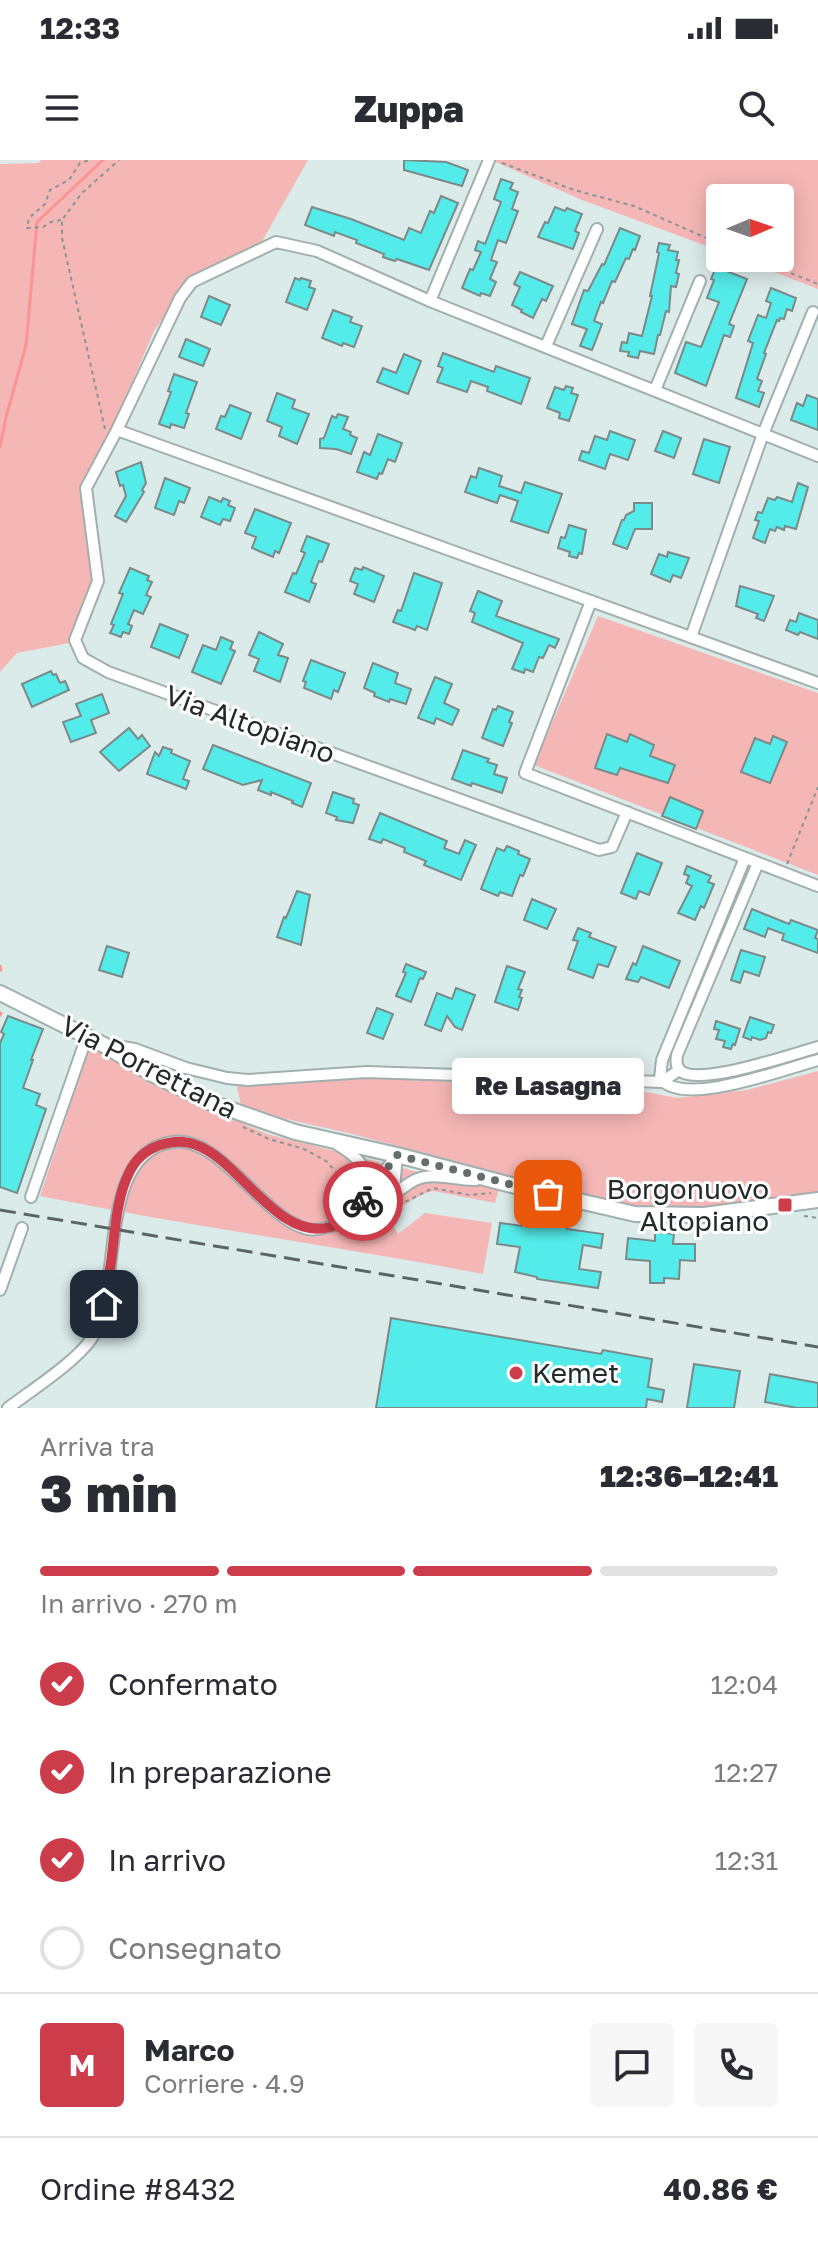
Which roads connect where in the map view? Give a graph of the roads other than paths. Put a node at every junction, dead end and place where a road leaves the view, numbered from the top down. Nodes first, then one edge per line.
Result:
1 (495, 161) edge
2 (597, 229) dead end
3 (700, 281) dead end
4 (430, 301) junction
5 (813, 312) dead end
6 (546, 346) junction
7 (655, 390) junction
8 (117, 430) junction
9 (763, 434) junction
10 (818, 456) edge
11 (591, 601) junction
12 (691, 637) junction
13 (818, 683) edge
14 (627, 812) junction
15 (745, 858) junction
16 (758, 863) junction
17 (818, 886) edge
18 (0, 993) edge
19 (87, 1036) junction
20 (104, 1045) junction
21 (818, 1047) edge
22 (818, 1060) edge
23 (679, 1070) junction
24 (662, 1082) junction
25 (326, 1138) junction
26 (397, 1155) junction
27 (491, 1179) junction
28 (366, 1196) junction
29 (31, 1197) dead end
30 (389, 1197) junction
31 (818, 1200) edge
32 (348, 1219) junction
33 (22, 1228) dead end
34 (0, 1290) edge
35 (8, 1408) edge

1 - 4 street
2 - 6 street
3 - 7 street
4 - 6 street, Via Altopiano
4 - 8 street, Via Altopiano
5 - 9 street
6 - 7 street, Via Altopiano
7 - 9 street, Via Altopiano
8 - 11 street
8 - 14 street, Via Altopiano
9 - 10 street, Via Altopiano
9 - 12 street
11 - 12 street
11 - 14 street
12 - 13 street
14 - 15 street
15 - 16 street
15 - 24 street
16 - 17 street
16 - 23 street
18 - 19 main road, Via Porrettana
19 - 20 main road, Via Porrettana
19 - 29 street
20 - 24 street
20 - 25 main road, Via Porrettana
21 - 23 street
22 - 24 street
23 - 24 street
25 - 26 main road, Via Porrettana
25 - 28 street
26 - 27 main road, Via Porrettana
26 - 28 street
26 - 30 street
27 - 30 street
27 - 31 main road, Via Porrettana
28 - 32 street
30 - 32 street
32 - 35 street
33 - 34 street

